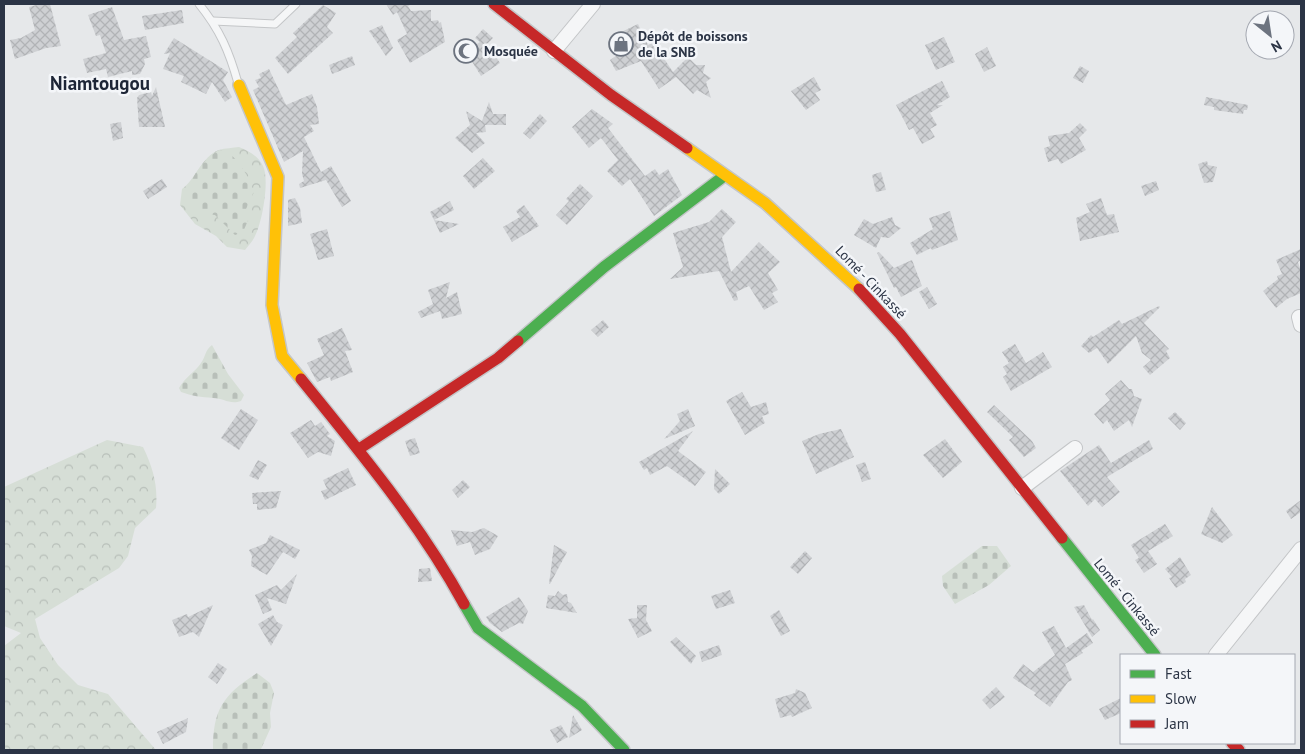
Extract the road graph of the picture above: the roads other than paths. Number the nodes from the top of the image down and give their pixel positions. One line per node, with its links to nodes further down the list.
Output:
1 (199, 4): 5 (lane)
2 (296, 4): 5 (lane)
3 (494, 4): 6 (main road, Lomé - Cinkassé)
4 (593, 4): 6 (street)
5 (213, 21): 7 (lane)
6 (554, 51): 8 (main road, Lomé - Cinkassé)
7 (239, 85): 10 (main road)
8 (724, 176): 10 (main road); 11 (main road, Lomé - Cinkassé)
9 (1075, 448): 11 (street)
10 (359, 449): 15 (main road)
11 (1022, 488): 13 (main road, Lomé - Cinkassé)
12 (1301, 549): 14 (street)
13 (1155, 654)
14 (1217, 654)
15 (624, 750)

